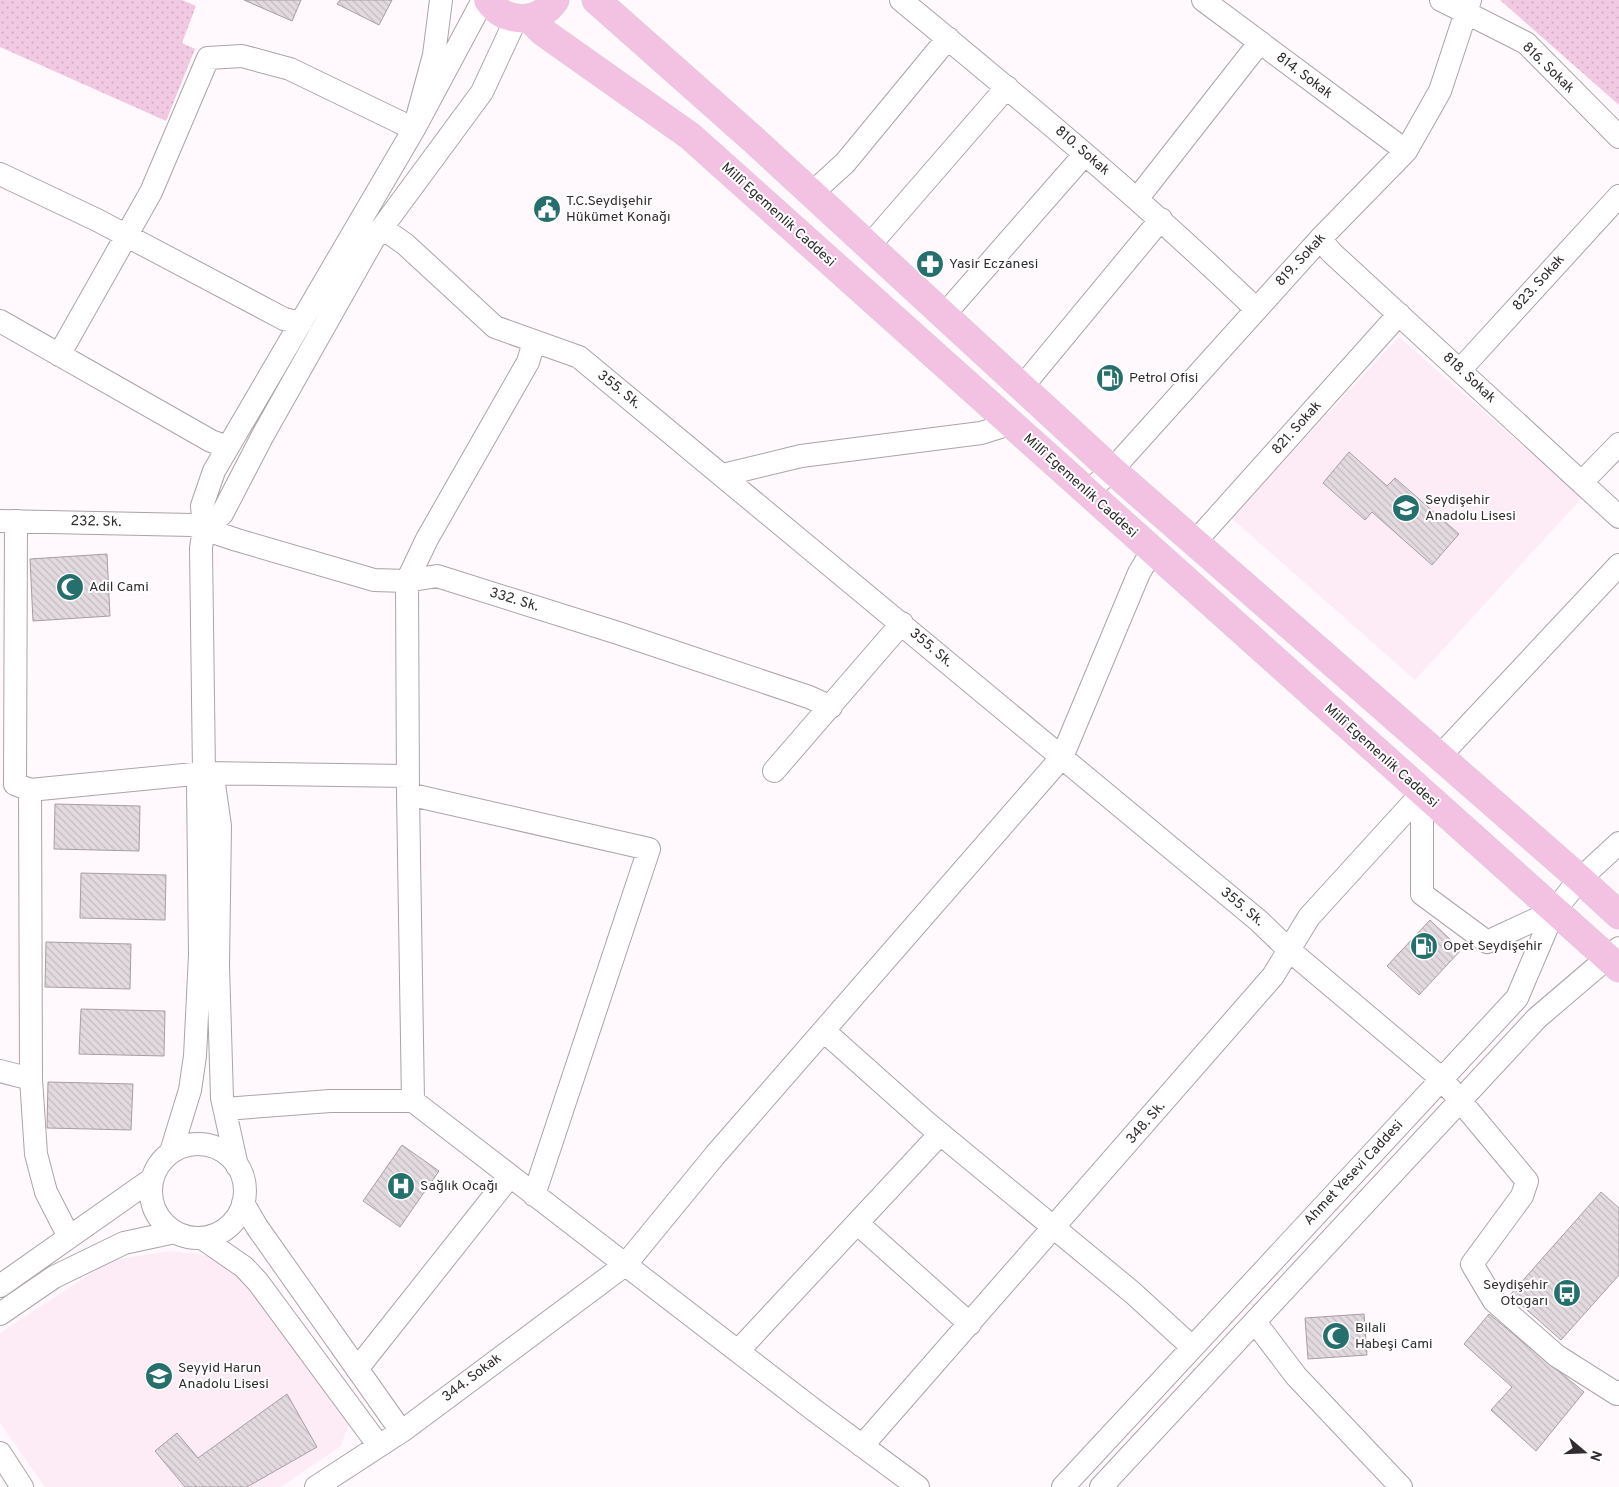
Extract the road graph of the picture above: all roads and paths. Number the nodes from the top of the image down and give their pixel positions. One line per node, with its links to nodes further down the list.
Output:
1 (441, 0): 14 (street)
2 (483, 0): 14 (street)
3 (488, 0): 10 (main road, Millî Egemenlik Caddesi)
4 (555, 0): 10 (main road)
5 (596, 0): 19 (main road)
6 (901, 0): 11 (street, 810. Sokak)
7 (1203, 0): 12 (street, 814. Sokak)
8 (1441, 0): 9 (street, 816. Sokak)
9 (1469, 6): 15 (street, 816. Sokak); 16 (street, 819. Sokak)
10 (522, 18): 23 (street); 36 (main road, Millî Egemenlik Caddesi)
11 (948, 38): 13 (street, 810. Sokak); 19 (street)
12 (1260, 42): 16 (street, 814. Sokak); 21 (street)
13 (1007, 87): 17 (street, 810. Sokak); 26 (street)
14 (414, 129): 24 (street); 31 (street)
15 (1619, 137)
16 (1406, 151): 25 (street, 819. Sokak)
17 (1085, 154): 21 (street, 810. Sokak); 29 (street)
18 (0, 174): 24 (street)
19 (812, 193): 26 (main road)
20 (1619, 196): 34 (street, 823. Sokak)
21 (1137, 198): 22 (street, 810. Sokak)
22 (1161, 219): 27 (street, 810. Sokak); 35 (street)
23 (382, 228): 32 (street, 355. Sk.); 45 (street)
24 (126, 235): 31 (street); 33 (street)
25 (1320, 239): 27 (street, 819. Sokak); 28 (street, 818. Sokak)
26 (869, 246): 29 (main road)
27 (1256, 309): 39 (street, 819. Sokak)
28 (1399, 314): 34 (street, 818. Sokak); 46 (street, 821. Sokak)
29 (944, 315): 35 (main road)
30 (0, 321): 33 (street)
31 (301, 323): 38 (street)
32 (534, 342): 40 (street, 355. Sk.); 49 (street)
33 (59, 355): 38 (street)
34 (1460, 370): 41 (street, 818. Sokak)
35 (1022, 387): 39 (main road)
36 (1010, 424): 40 (street); 42 (main road, Millî Egemenlik Caddesi)
37 (1619, 444): 41 (street)
38 (228, 447): 45 (street)
39 (1112, 470): 42 (street, 819. Sokak); 46 (main road)
40 (723, 475): 50 (street, 355. Sk.)
41 (1582, 482): 43 (street, 818. Sokak)
42 (1087, 493): 47 (main road, Millî Egemenlik Caddesi)
43 (1619, 517)
44 (8, 521): 45 (street, 232. Sk.); 57 (street)
45 (198, 527): 49 (street, 332. Sk.); 55 (street)
46 (1195, 542): 52 (main road)
47 (1152, 551): 53 (street, 344. Sokak); 58 (main road, Millî Egemenlik Caddesi)
48 (1619, 565): 52 (street)
49 (407, 581): 51 (street, 332. Sk.); 56 (street)
50 (902, 623): 51 (street); 53 (street, 355. Sk.)
51 (831, 707): 54 (street)
52 (1440, 756): 60 (main road)
53 (1062, 758): 63 (street, 355. Sk.); 65 (street, 344. Sokak)
54 (774, 771)
55 (204, 773): 56 (street); 57 (street); 71 (street); 73 (street)
56 (408, 785): 70 (street); 77 (street)
57 (15, 786): 67 (street)
58 (1422, 793): 61 (main road, Millî Egemenlik Caddesi); 61 (street); 63 (street, 348. Sk.)
59 (1619, 843): 60 (street, Ahmet Yesevi Caddesi)
60 (1580, 878): 61 (street, Ahmet Yesevi Caddesi); 62 (main road)
61 (1554, 911): 64 (main road, Millî Egemenlik Caddesi); 68 (street, Ahmet Yesevi Caddesi)
62 (1619, 915)
63 (1289, 950): 68 (street, 355. Sk.); 80 (street, 348. Sk.)
64 (1615, 958): 69 (street, Ahmet Yesevi Caddesi)
65 (824, 1031): 72 (street); 84 (street, 344. Sokak)
66 (0, 1071): 67 (street)
67 (30, 1079): 82 (street)
68 (1442, 1079): 69 (street, 355. Sk.); 89 (street, Ahmet Yesevi Caddesi)
69 (1460, 1100): 87 (street, Ahmet Yesevi Caddesi); 92 (street, 355. Sk.)
70 (413, 1101): 71 (street); 75 (street)
71 (225, 1109): 74 (street)
72 (940, 1134): 79 (street); 80 (street)
73 (171, 1152): 74 (street); 76 (street)
74 (237, 1166): 78 (street)
75 (510, 1176): 77 (street); 91 (street)
76 (152, 1179): 81 (street); 82 (street)
77 (534, 1195): 84 (street)
78 (243, 1202): 83 (street); 91 (street)
79 (857, 1223): 88 (street); 90 (street)
80 (1054, 1228): 88 (street, 348. Sk.); 89 (street)
81 (175, 1232): 83 (street); 86 (street)
82 (69, 1237): 85 (street)
83 (202, 1238): 94 (street)
84 (625, 1265): 90 (street); 93 (street, 344. Sokak)
85 (0, 1286)
86 (0, 1314)
87 (1254, 1322): 101 (street, Ahmet Yesevi Caddesi); 102 (street)
88 (970, 1324): 95 (street, 348. Sk.)
89 (1192, 1348): 100 (street, Ahmet Yesevi Caddesi)
90 (738, 1352): 95 (street)
91 (357, 1369): 93 (street)
92 (1619, 1392)
93 (401, 1431): 94 (street, 344. Sokak)
94 (379, 1446): 98 (street, 344. Sokak)
95 (862, 1446): 99 (street)
96 (0, 1453): 97 (street)
97 (22, 1487)
98 (316, 1487)
99 (918, 1487)
100 (1063, 1487)
101 (1101, 1487)
102 (1401, 1487)

